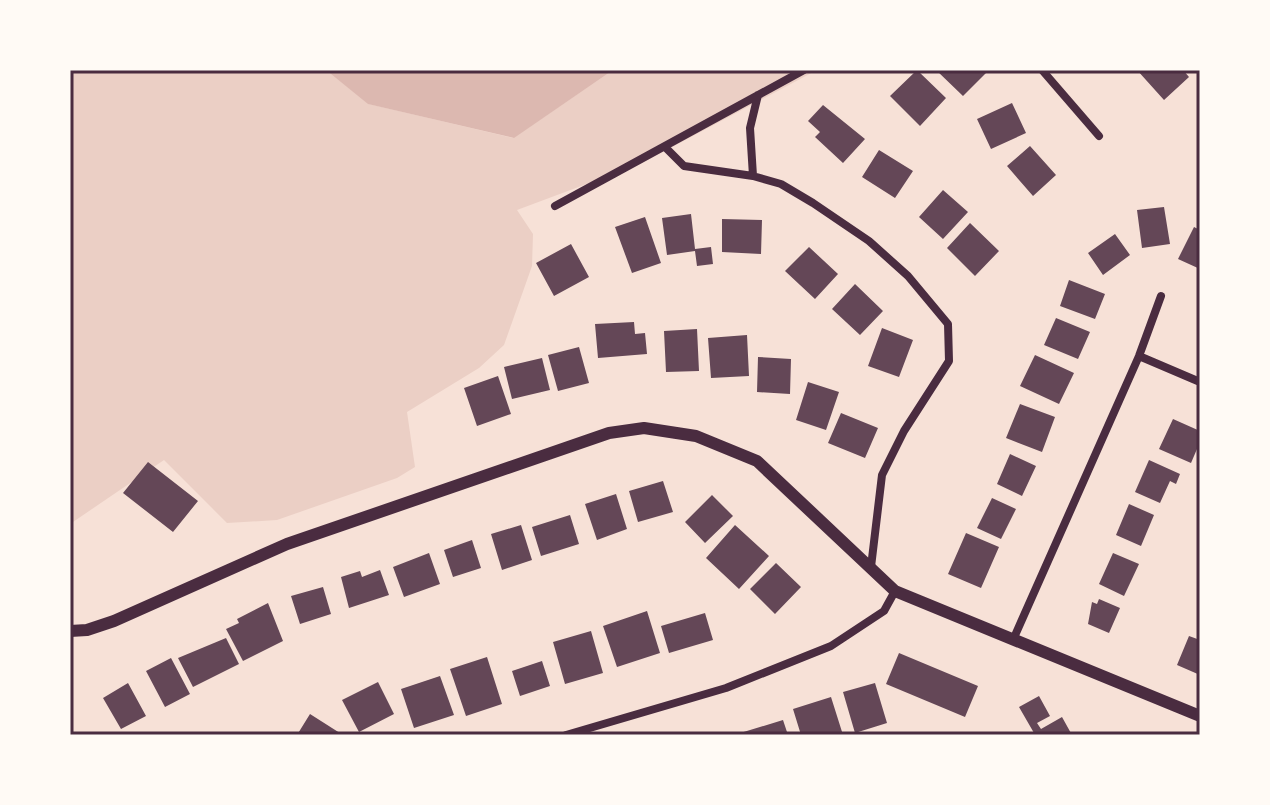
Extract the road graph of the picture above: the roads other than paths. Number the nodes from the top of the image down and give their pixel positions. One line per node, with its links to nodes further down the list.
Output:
1 (804, 70): 3 (street)
2 (1042, 70): 4 (street)
3 (758, 95): 5 (street); 6 (street)
4 (1099, 136)
5 (665, 147): 6 (street); 7 (street)
6 (753, 176): 11 (street)
7 (555, 206)
8 (1161, 296): 9 (street)
9 (1139, 356): 10 (street); 14 (street)
10 (1200, 382)
11 (871, 567): 12 (street); 13 (street)
12 (895, 591): 14 (street); 16 (street)
13 (70, 631)
14 (1013, 640): 15 (street)
15 (1200, 716)
16 (566, 735)

